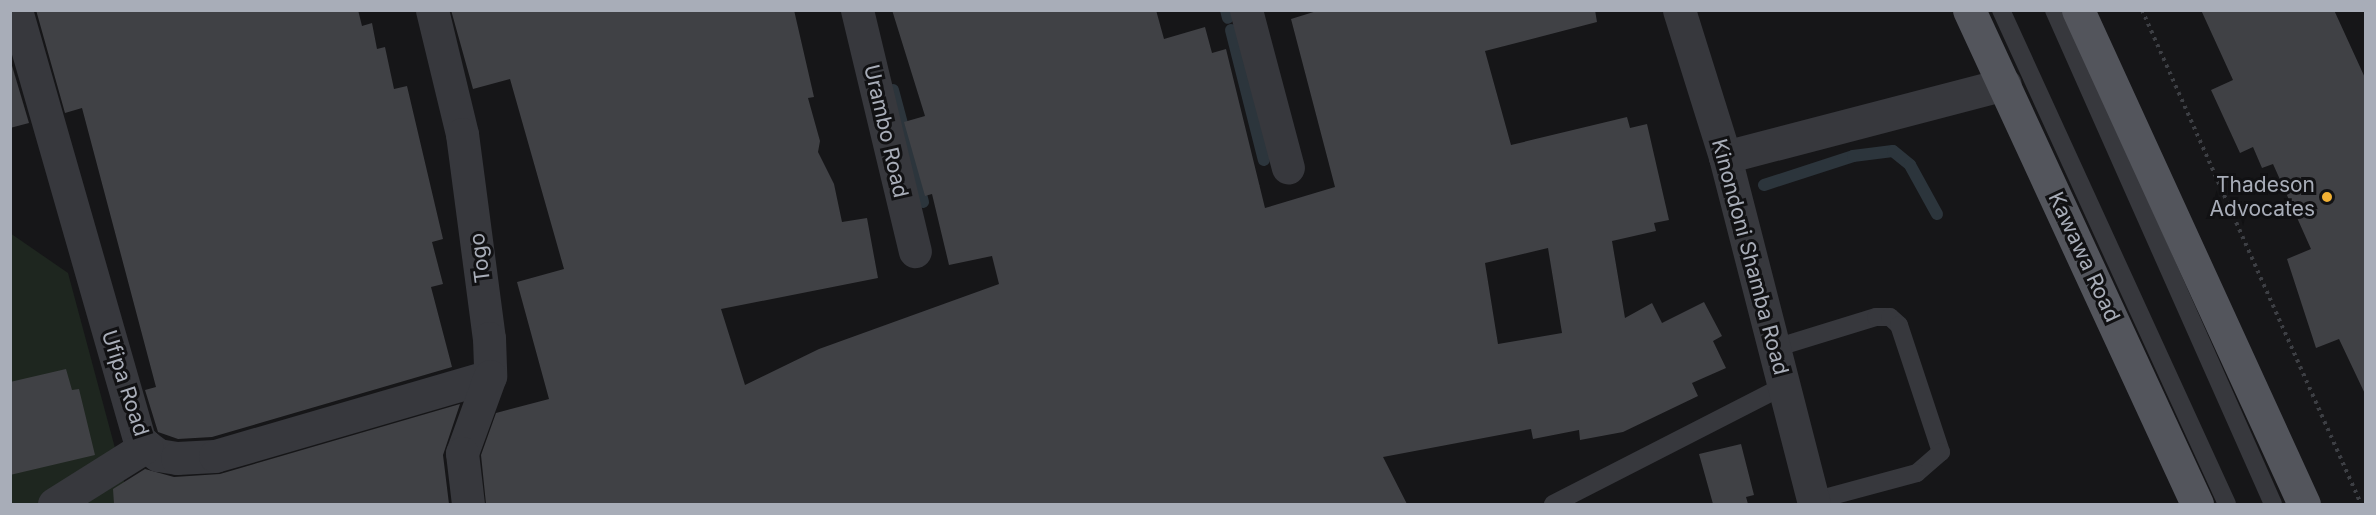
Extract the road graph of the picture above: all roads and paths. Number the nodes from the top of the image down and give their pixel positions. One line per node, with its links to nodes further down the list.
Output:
1 (16, 10): 18 (street, Ufipa Road)
2 (432, 10): 16 (street, Togo)
3 (857, 10): 14 (street, Urambo Road)
4 (1246, 10): 13 (street)
5 (1679, 10): 12 (street, Kinondoni Shamba Road)
6 (1969, 10): 11 (main road, Kawawa Road)
7 (2001, 10): 24 (lane, Kawawa Road)
8 (2054, 10): 25 (lane)
9 (2078, 10): 26 (main road)
10 (2142, 10): 27 (path)
11 (2005, 84): 12 (street); 23 (main road, Kawawa Road)
12 (1725, 157): 15 (street, Kinondoni Shamba Road)
13 (1288, 168)
14 (915, 251)
15 (1772, 349): 17 (street, Kinondoni Shamba Road); 19 (lane)
16 (490, 376): 18 (street, Ufipa Road); 21 (street, Togo)
17 (1784, 387): 19 (street, Kinondoni Shamba Road); 22 (lane)
18 (146, 446): 20 (street)
19 (1813, 503)
20 (54, 504)
21 (468, 504)
22 (1553, 504)
23 (2197, 504)
24 (2227, 504)
25 (2273, 504)
26 (2304, 504)
27 (2361, 504)

